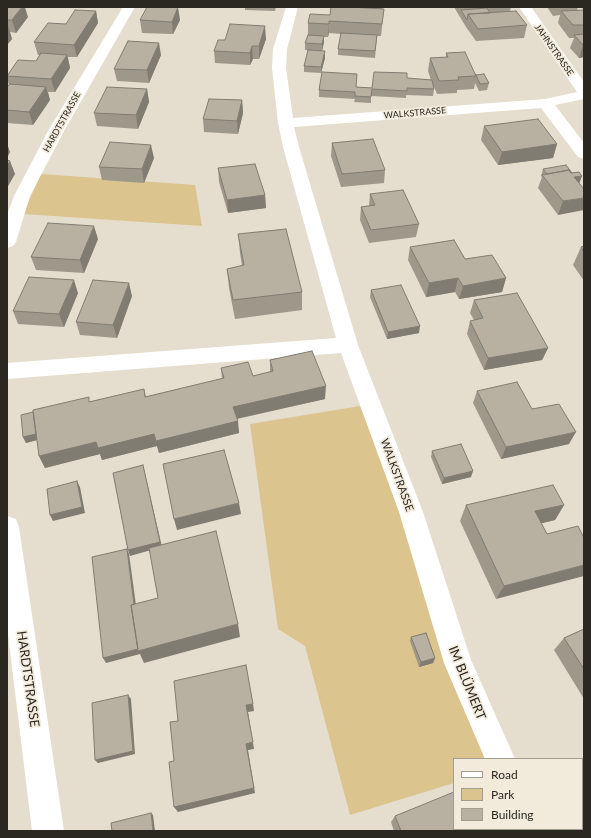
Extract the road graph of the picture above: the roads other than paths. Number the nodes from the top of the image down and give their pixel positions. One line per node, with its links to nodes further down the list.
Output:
1 (129, 7): 8 (street, HARDTSTRASSE)
2 (292, 7): 6 (street, WALKSTRASSE)
3 (525, 7): 4 (street, JAHNSTRASSE)
4 (584, 94): 5 (street, JAHNSTRASSE)
5 (545, 103): 6 (street, WALKSTRASSE); 7 (street)
6 (286, 123): 9 (street, WALKSTRASSE)
7 (584, 154)
8 (7, 242)
9 (348, 346): 10 (street); 12 (street, WALKSTRASSE)
10 (7, 371)
11 (7, 527): 14 (street, HARDTSTRASSE)
12 (439, 606): 13 (street, IM BLÜMERT)
13 (500, 758)
14 (48, 831)

